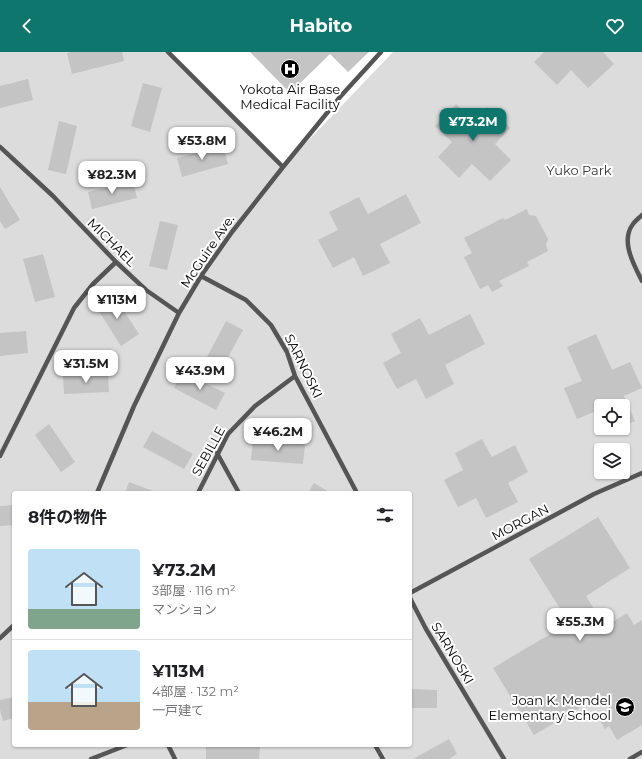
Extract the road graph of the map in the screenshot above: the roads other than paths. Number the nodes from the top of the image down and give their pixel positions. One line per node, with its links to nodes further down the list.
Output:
1 (168, 52): 4 (lane)
2 (382, 52): 4 (lane, McGuire Ave.)
3 (0, 147): 6 (lane, MICHAEL)
4 (283, 167): 7 (lane, McGuire Ave.)
5 (642, 215): 8 (lane)
6 (116, 262): 9 (lane, MICHAEL); 12 (lane)
7 (201, 276): 9 (lane, McGuire Ave.); 10 (lane, SARNOSKI)
8 (642, 281)
9 (179, 313): 14 (lane, McGuire Ave.)
10 (295, 376): 11 (lane, SEBILLE); 17 (lane, SARNOSKI)
11 (217, 453): 15 (lane, SEBILLE); 16 (lane)
12 (0, 456)
13 (642, 473): 18 (lane, MORGAN)
14 (98, 491)
15 (199, 491)
16 (238, 491)
17 (356, 491)
18 (412, 591)
19 (412, 602): 29 (lane, SARNOSKI)
20 (12, 627): 21 (lane)
21 (0, 638)
22 (122, 747): 26 (lane)
23 (169, 747): 27 (lane)
24 (376, 747): 28 (lane)
25 (642, 752): 30 (lane)
26 (91, 759)
27 (175, 759)
28 (383, 759)
29 (504, 759)
30 (630, 759)

